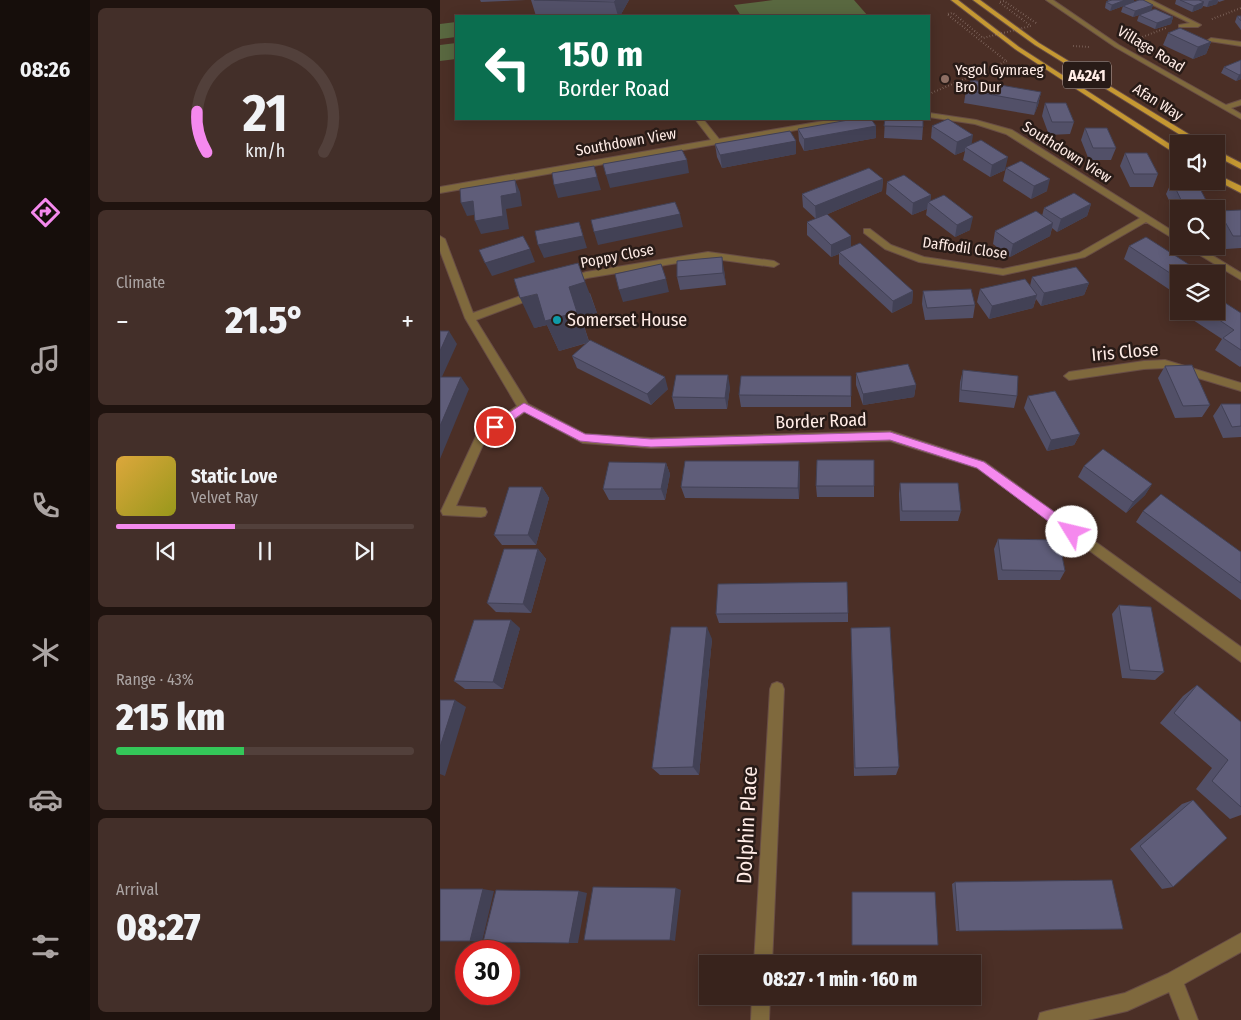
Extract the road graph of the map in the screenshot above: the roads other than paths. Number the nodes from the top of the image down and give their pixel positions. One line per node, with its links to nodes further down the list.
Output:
1 (954, 0): 16 (main road, Afan Way / A4241)
2 (976, 0): 14 (main road, Afan Way / A4241)
3 (1049, 0): 9 (street, Village Road)
4 (1147, 0): 5 (street)
5 (1181, 26)
6 (1211, 40): 7 (street)
7 (1241, 44)
8 (1241, 102): 9 (street)
9 (1225, 108): 11 (street, Village Road)
10 (930, 115): 22 (street, Southdown View)
11 (1241, 117)
12 (700, 120): 15 (street)
13 (842, 120): 15 (street, Southdown View)
14 (1186, 135)
15 (716, 142): 20 (street, Southdown View)
16 (1170, 148)
17 (1225, 157): 18 (main road)
18 (1241, 166)
19 (1225, 181): 21 (main road)
20 (440, 190)
21 (1241, 190)
22 (1145, 219): 23 (street, Daffodil Close); 24 (street, Southdown View)
23 (867, 231)
24 (1170, 234)
25 (440, 239): 31 (street)
26 (1205, 255): 28 (street)
27 (774, 264): 29 (street, Poppy Close)
28 (1241, 277)
29 (560, 285)
30 (542, 291): 31 (street)
31 (470, 318): 34 (street)
32 (1069, 376): 33 (street, Iris Close)
33 (1241, 387)
34 (524, 407): 35 (street); 36 (street, Border Road)
35 (481, 512)
36 (1241, 655)
37 (777, 689): 39 (street, Dolphin Place)
38 (1241, 942): 40 (street)
39 (763, 955)
40 (1174, 980): 43 (street); 44 (street)
41 (761, 1005): 42 (street)
42 (760, 1020)
43 (1047, 1020)
44 (1189, 1020)

